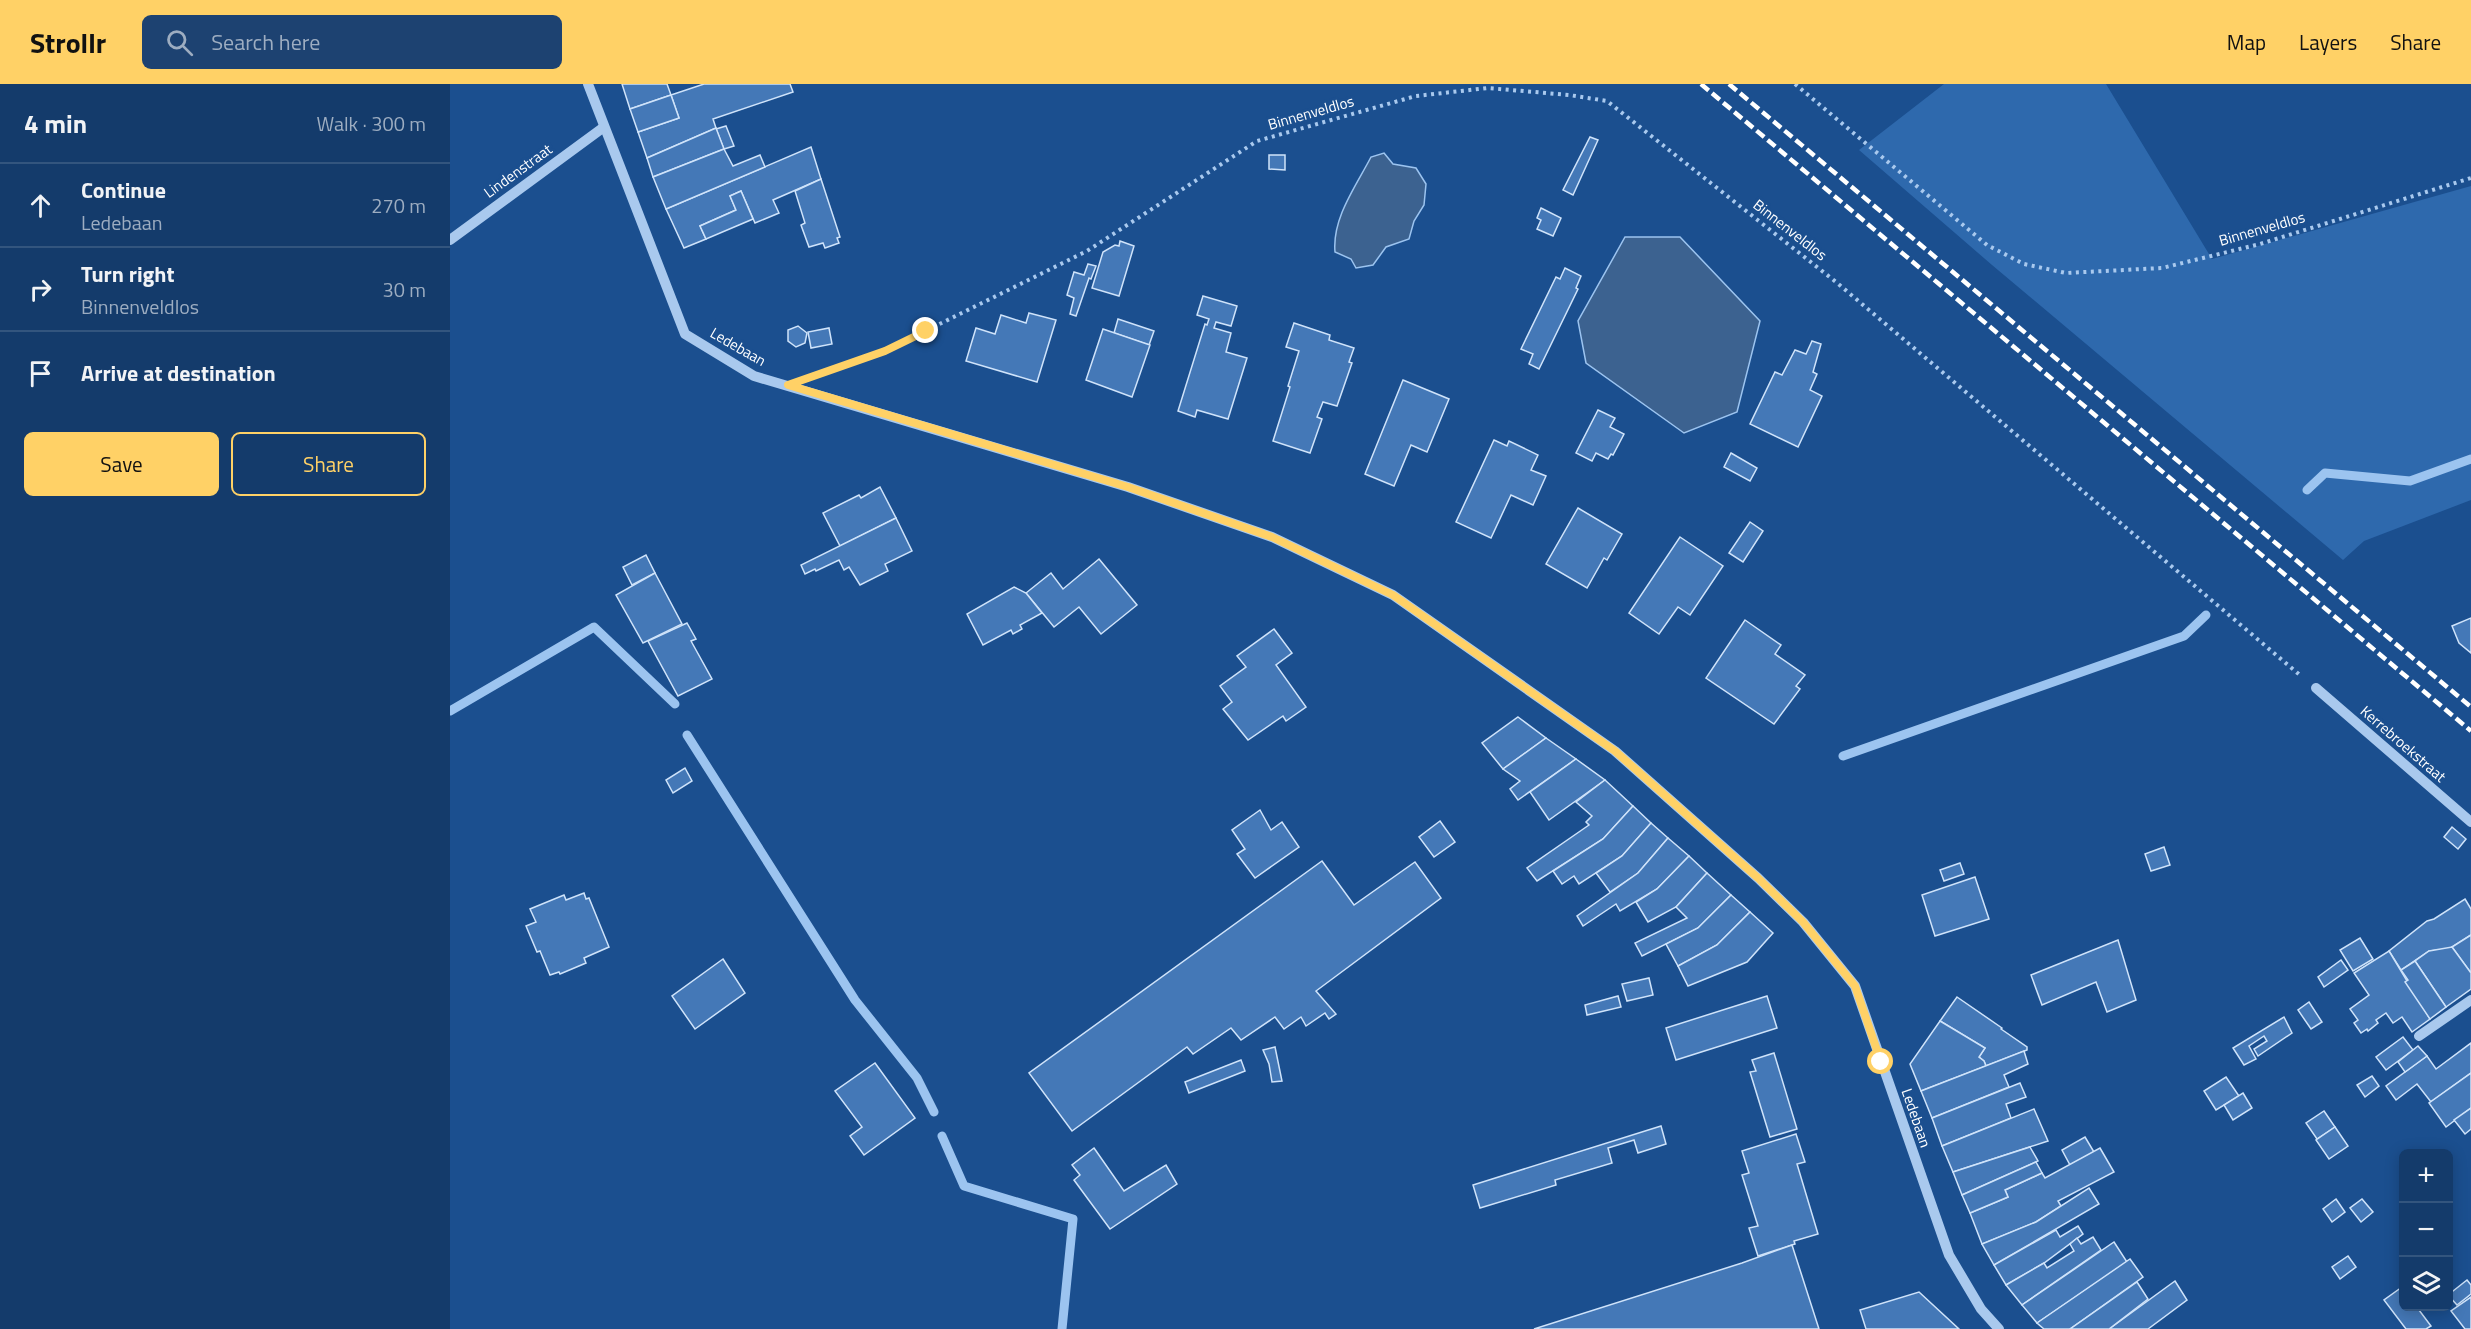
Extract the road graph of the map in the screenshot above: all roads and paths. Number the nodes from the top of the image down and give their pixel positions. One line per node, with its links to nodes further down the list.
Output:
1 (588, 84): 3 (street, Ledebaan)
2 (1795, 84): 4 (path, Binnenveldlos)
3 (604, 127): 5 (street, Lindenstraat); 6 (street, Ledebaan)
4 (2471, 177)
5 (450, 240)
6 (788, 385): 7 (path, Binnenveldlos); 11 (street, Ledebaan)
7 (2316, 688): 8 (street, Kerrebroekstraat)
8 (2471, 822)
9 (2471, 1000): 10 (street)
10 (2419, 1036)
11 (1999, 1329)

